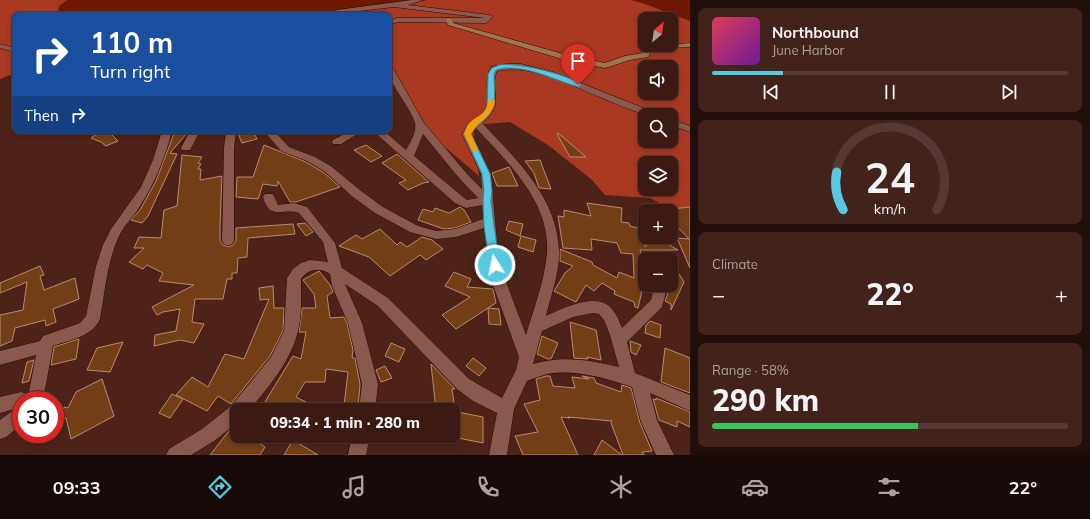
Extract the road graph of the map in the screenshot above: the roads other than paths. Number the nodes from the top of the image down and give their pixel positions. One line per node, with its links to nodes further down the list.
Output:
1 (420, 0): 2 (street)
2 (392, 5): 3 (street); 4 (street)
3 (337, 12)
4 (448, 20): 5 (street); 6 (street)
5 (392, 22)
6 (690, 45)
7 (0, 46): 8 (street)
8 (12, 49)
9 (392, 73): 12 (street)
10 (638, 109): 11 (street)
11 (476, 123): 25 (street); 30 (street)
12 (420, 124): 23 (street); 25 (street)
13 (678, 125): 14 (street)
14 (690, 129)
15 (166, 134): 32 (street)
16 (193, 134): 22 (street)
17 (231, 134): 27 (street)
18 (272, 134): 26 (street)
19 (352, 134): 21 (street)
20 (381, 134): 23 (street)
21 (337, 142)
22 (186, 148)
23 (408, 157): 25 (street)
24 (269, 197): 28 (street)
25 (487, 200): 26 (street)
26 (489, 221): 33 (street)
27 (228, 241)
28 (337, 272): 39 (street); 40 (street); 43 (street)
29 (659, 292): 31 (street)
30 (535, 327): 31 (street); 33 (street)
31 (618, 341): 36 (street)
32 (44, 346): 34 (street); 37 (street)
33 (527, 357): 35 (street)
34 (0, 358)
35 (521, 376): 36 (street); 43 (street)
36 (634, 380): 41 (street); 51 (street)
37 (31, 391)
38 (12, 403): 42 (street)
39 (244, 403)
40 (368, 403)
41 (690, 403)
42 (0, 405)
43 (506, 409): 50 (street)
44 (230, 417): 48 (street)
45 (12, 422): 46 (street)
46 (0, 431)
47 (360, 443): 49 (street)
48 (175, 455)
49 (357, 455)
50 (498, 455)
51 (665, 455)

